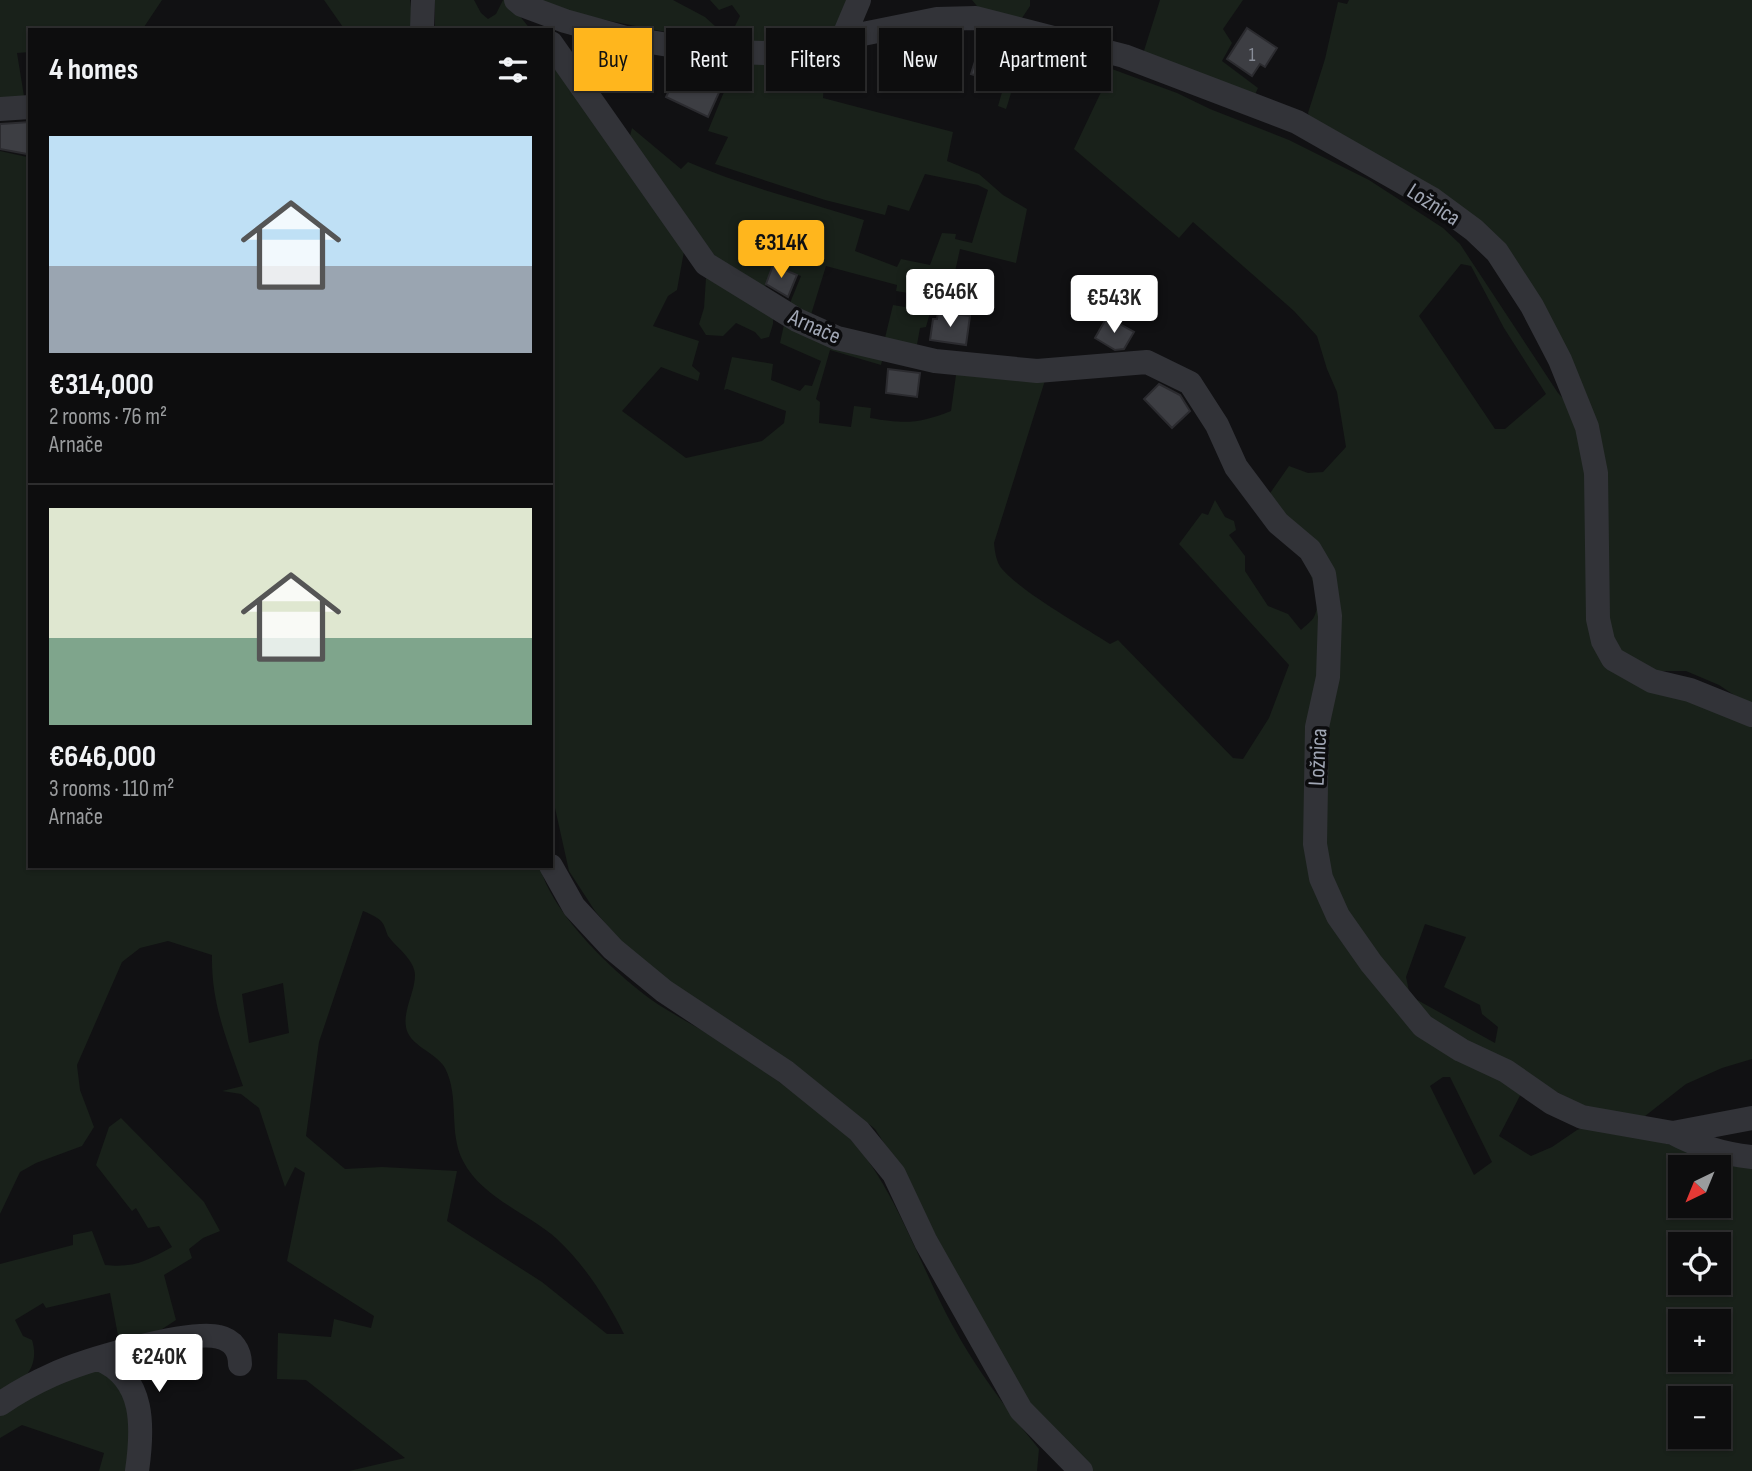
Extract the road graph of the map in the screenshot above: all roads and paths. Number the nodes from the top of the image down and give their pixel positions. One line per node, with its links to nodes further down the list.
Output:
1 (423, 0): 4 (street)
2 (859, 0): 6 (street)
3 (519, 3): 5 (street); 9 (street)
4 (422, 28)
5 (540, 28)
6 (847, 28)
7 (865, 34): 13 (street, Ložnica)
8 (553, 46): 12 (street, Arnače)
9 (766, 53)
10 (28, 107): 11 (street)
11 (0, 109)
12 (1037, 371): 16 (street, Ložnica)
13 (1752, 715)
14 (552, 868): 22 (street)
15 (1752, 1118): 16 (street, Ložnica)
16 (1673, 1133): 17 (street, Ložnica)
17 (1752, 1157)
18 (99, 1359): 19 (street); 20 (street); 21 (street)
19 (240, 1364)
20 (0, 1405)
21 (136, 1471)
22 (1081, 1471)

